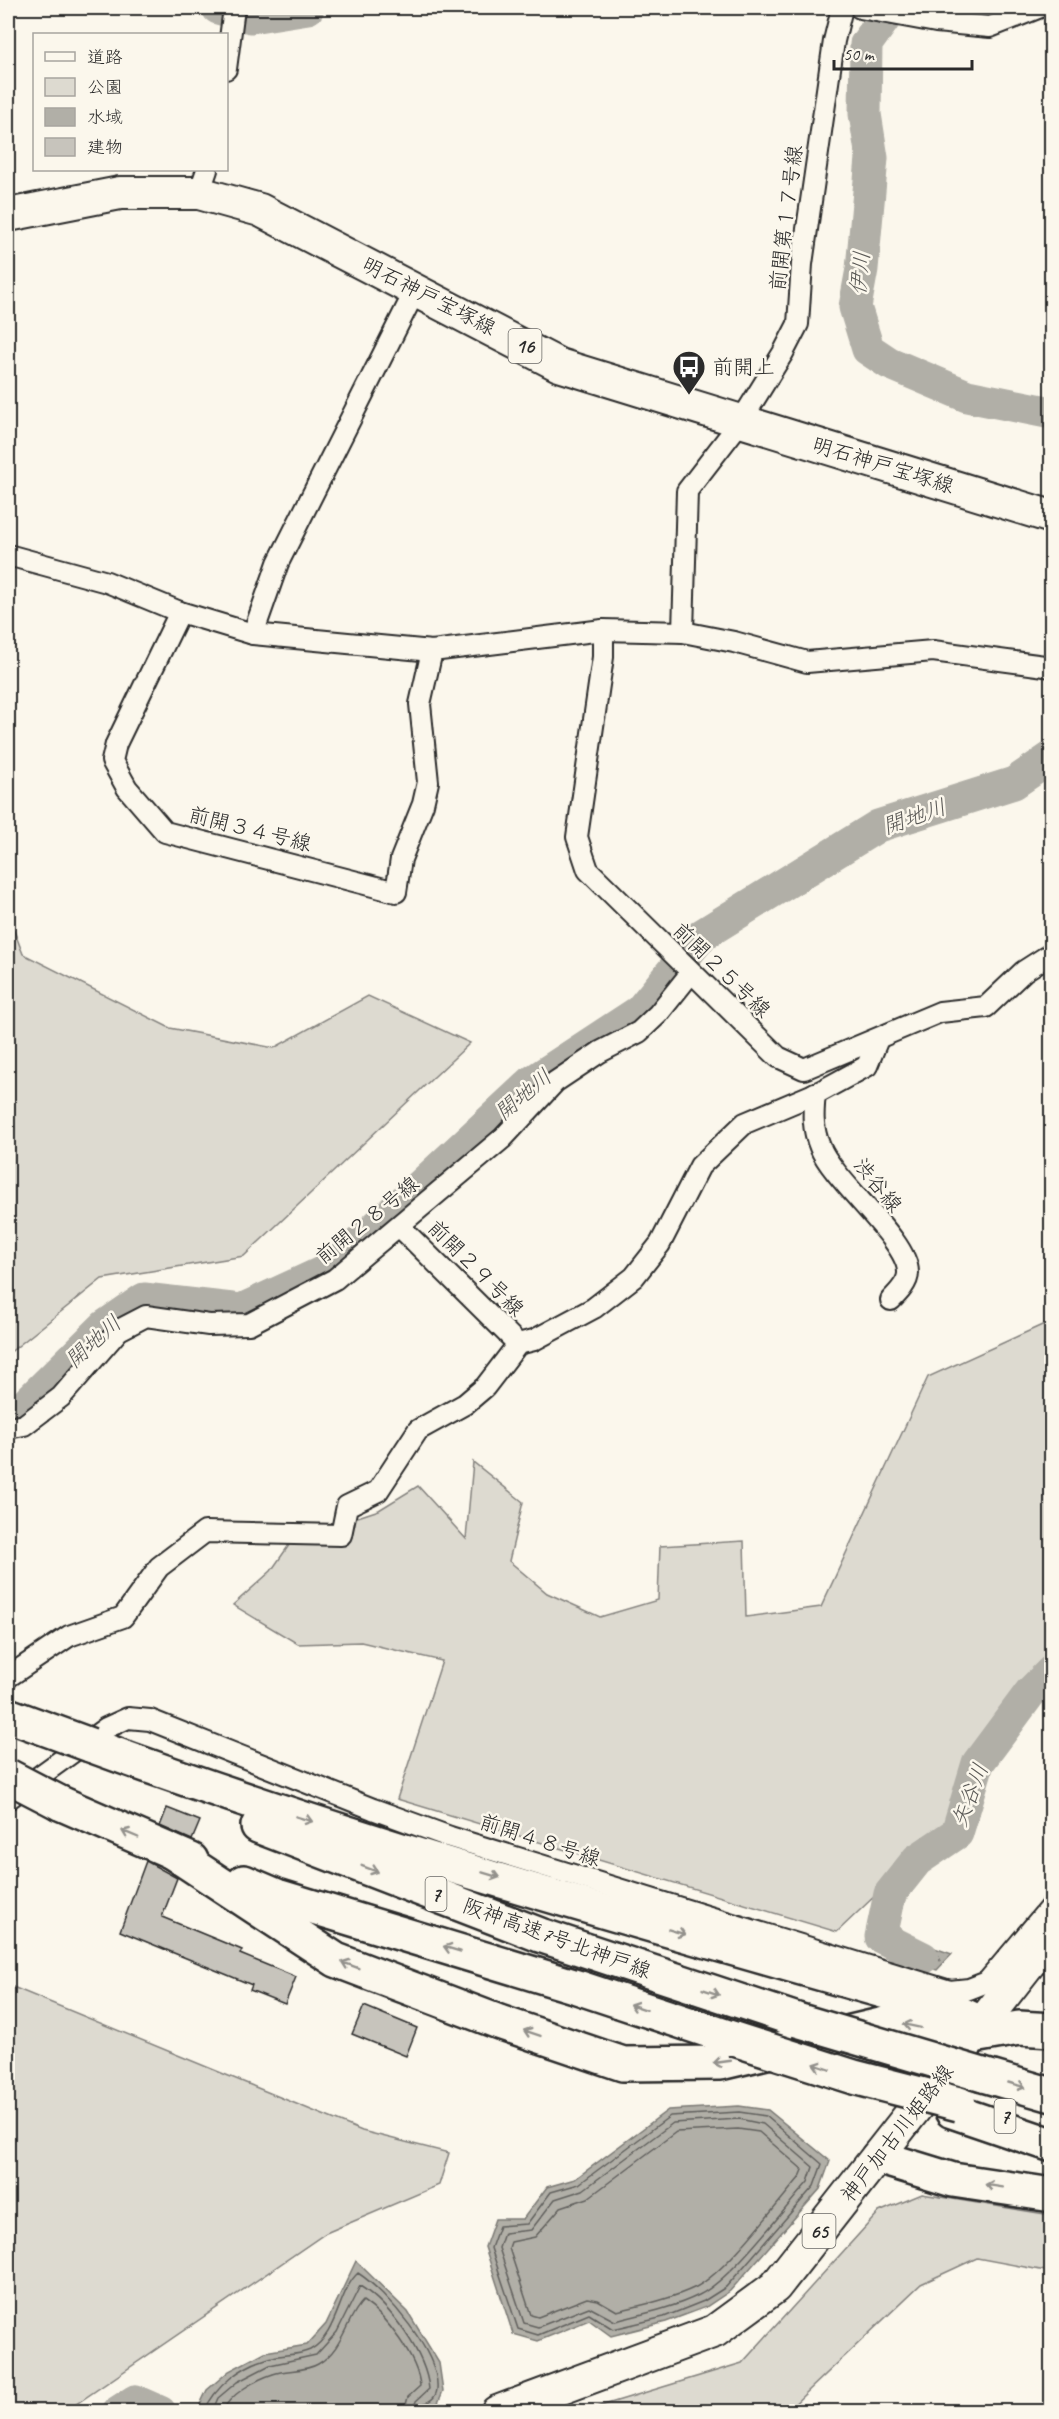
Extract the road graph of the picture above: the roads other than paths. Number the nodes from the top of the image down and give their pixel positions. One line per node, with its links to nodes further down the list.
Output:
1 (234, 8): 5 (street)
2 (842, 8): 9 (street, 前開第１７号線)
3 (860, 8): 4 (street)
4 (1038, 8)
5 (228, 57)
6 (203, 181): 7 (main road, 明石神戸宝塚線 / 16); 8 (main road, 明石神戸宝塚線 / 16)
7 (8, 215)
8 (416, 289): 9 (main road, 明石神戸宝塚線 / 16); 15 (street)
9 (741, 421): 10 (main road, 明石神戸宝塚線 / 16); 14 (street, 前開第１７号線)
10 (1052, 517)
11 (8, 555): 12 (street)
12 (180, 612): 15 (street); 16 (street, 前開３４号線)
13 (603, 630): 14 (street); 16 (street); 19 (street, 前開２５号線)
14 (683, 632): 17 (street)
15 (253, 634): 16 (street)
16 (432, 651)
17 (1052, 667)
18 (1052, 952): 20 (street, 前開２５号線)
19 (690, 973): 20 (street, 前開２５号線); 22 (street, 前開２８号線)
20 (878, 1039): 21 (street)
21 (816, 1093): 23 (street, 渋谷線); 24 (street)
22 (400, 1227): 24 (street, 前開２９号線); 25 (street, 前開２８号線)
23 (891, 1300)
24 (518, 1344): 26 (street)
25 (8, 1428)
26 (8, 1675)
27 (8, 1715): 29 (highway, bridge)
28 (8, 1722): 29 (highway, 阪神高速7号北神戸線 / 7)
29 (85, 1750): 36 (highway, one-way to 36); 37 (highway, 阪神高速7号北神戸線 / 7, one-way to 37, bridge)
30 (8, 1776): 32 (highway, 阪神高速7号北神戸線 / 7, one-way to 30, bridge)
31 (8, 1799): 33 (street, 前開４８号線)
32 (172, 1852): 36 (highway, one-way to 32); 38 (highway, 阪神高速7号北神戸線 / 7, one-way to 32, bridge)
33 (1052, 1905)
34 (1052, 1934): 36 (main road, 神戸加古川姫路線 / 65)
35 (1052, 2030): 36 (highway)
36 (974, 2035): 41 (main road, 神戸加古川姫路線 / 65)
37 (1052, 2095)
38 (955, 2107): 39 (highway, 阪神高速7号北神戸線 / 7); 40 (highway)
39 (1052, 2129)
40 (1052, 2145)
41 (878, 2157): 42 (highway, one-way to 41); 43 (main road, 神戸加古川姫路線 / 65)
42 (1052, 2195)
43 (497, 2412)

